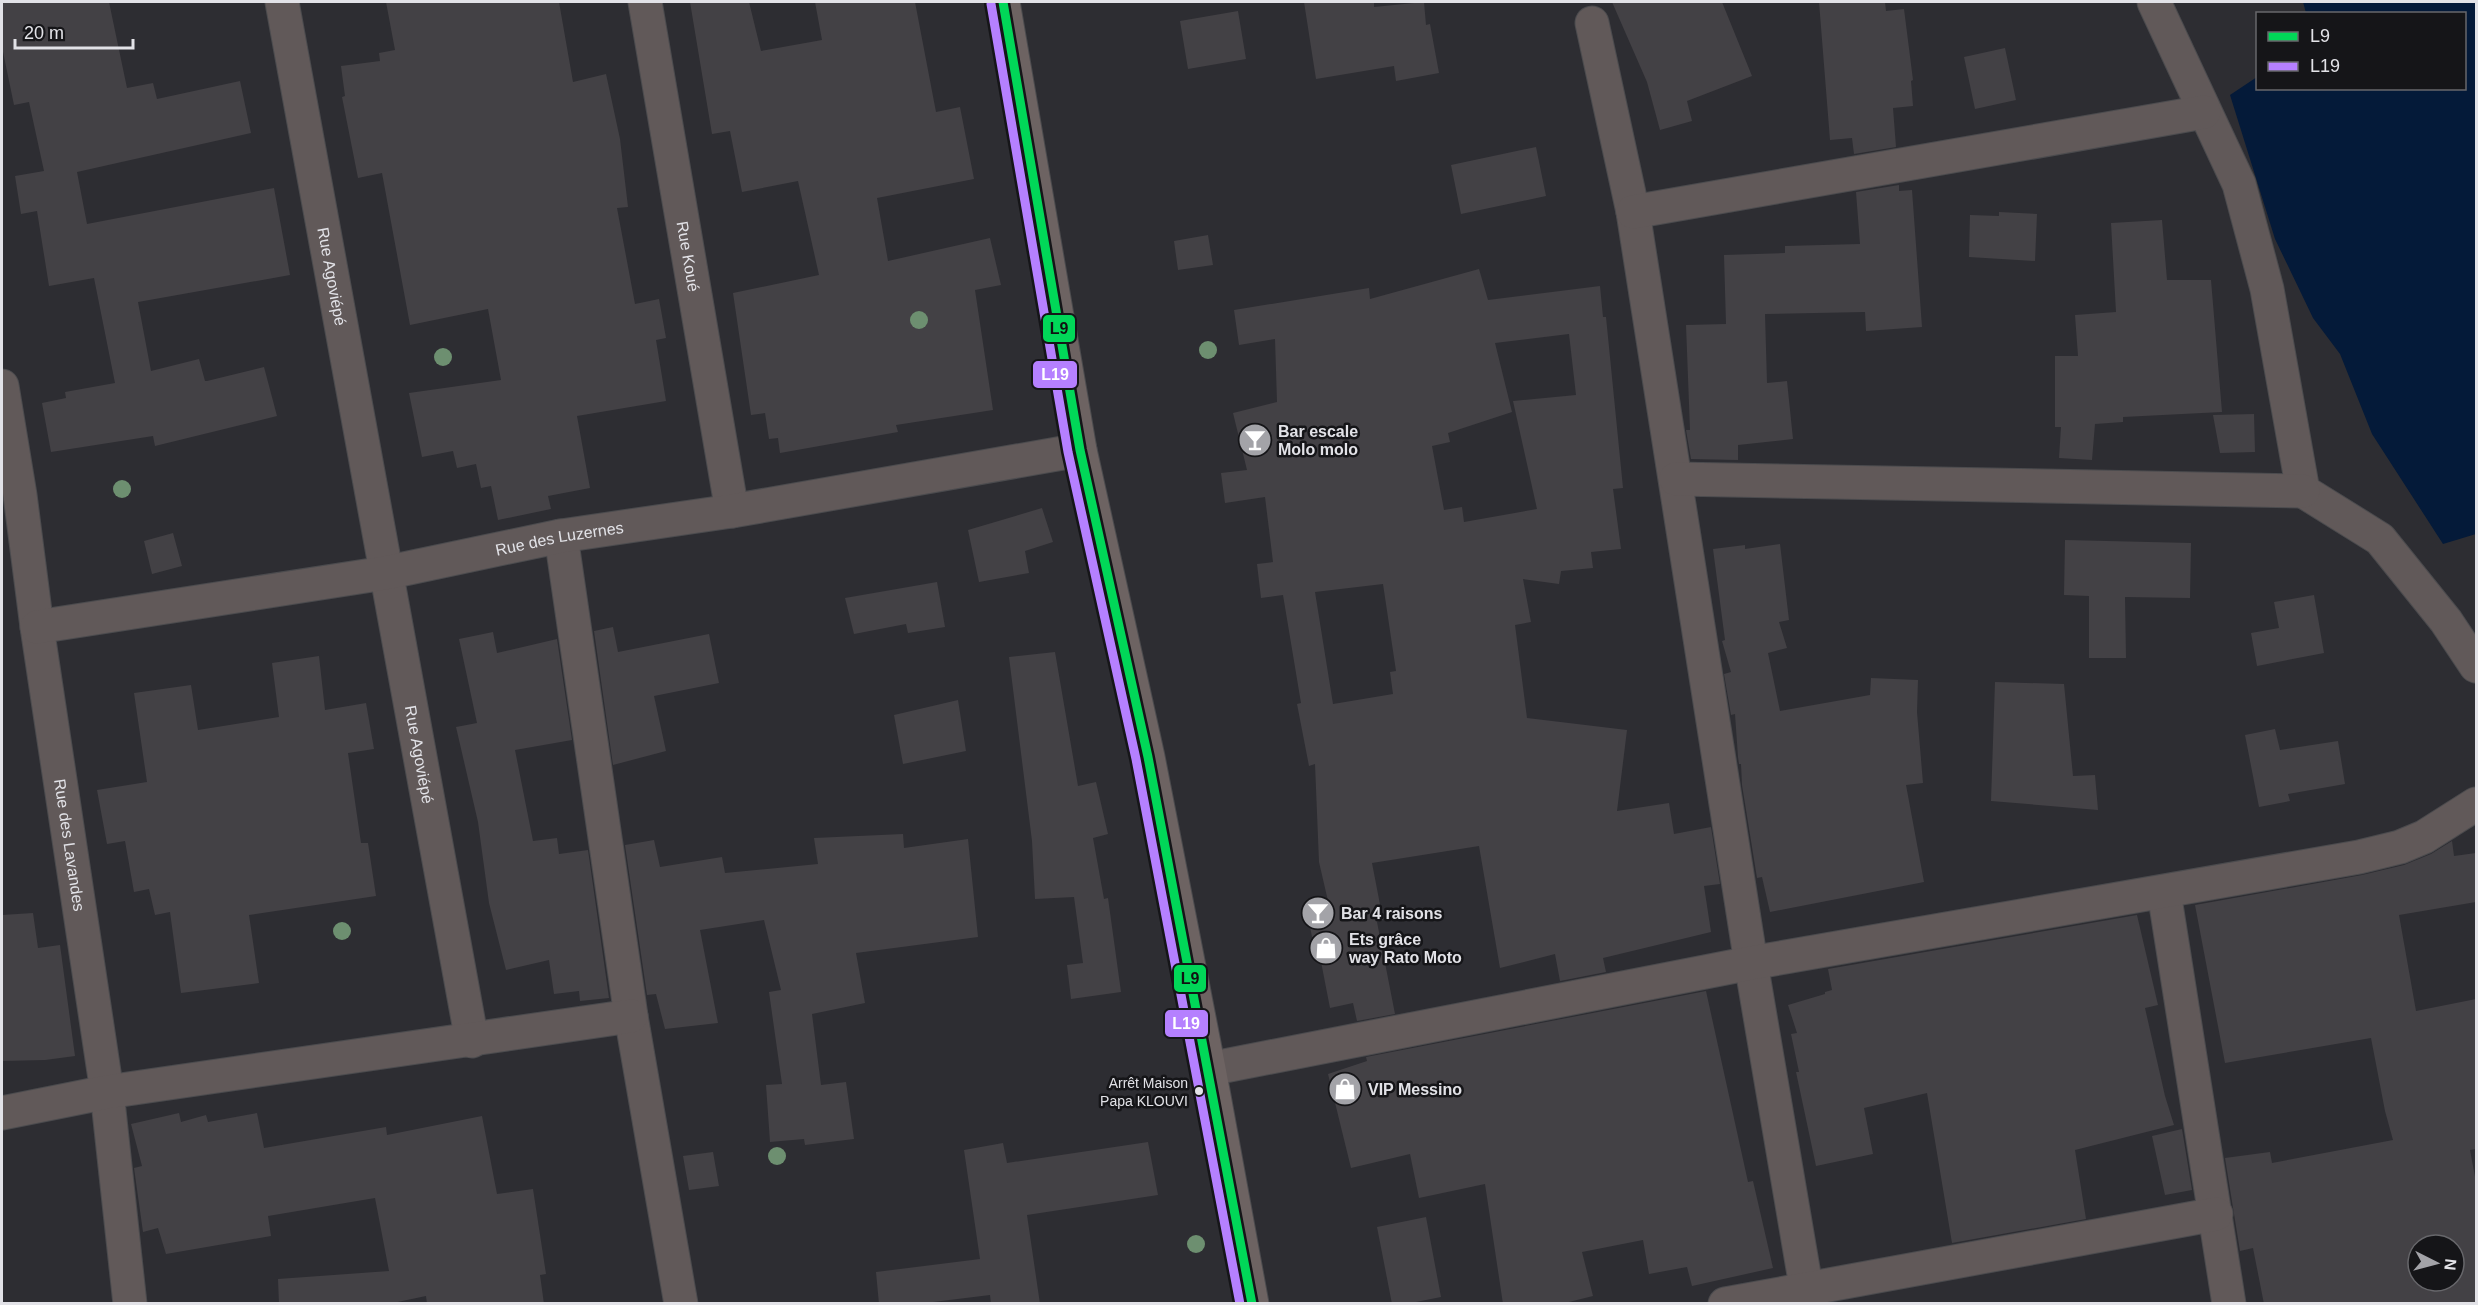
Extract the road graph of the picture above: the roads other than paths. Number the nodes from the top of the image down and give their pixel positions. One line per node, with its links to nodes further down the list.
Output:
1 (282, 2): 14 (street, Rue Agoviépé)
2 (645, 2): 12 (street, Rue Koué)
3 (1003, 2): 9 (street)
4 (2154, 2): 6 (street)
5 (1592, 23): 7 (street)
6 (2204, 112): 7 (street); 11 (street)
7 (1634, 212): 10 (street)
8 (2, 386): 15 (street, Rue des Lavandes)
9 (1080, 450): 12 (street, Rue des Luzernes); 22 (street)
10 (1676, 479): 11 (street); 19 (street)
11 (2303, 491): 16 (street)
12 (732, 511): 13 (street, Rue des Luzernes)
13 (561, 536): 14 (street, Rue des Luzernes); 20 (street)
14 (385, 573): 15 (street, Rue des Luzernes); 21 (street, Rue Agoviépé)
15 (37, 627): 23 (street, Rue des Lavandes)
16 (2476, 666)
17 (2476, 804): 18 (street)
18 (2164, 892): 19 (street); 25 (street)
19 (1751, 963): 22 (street); 26 (street)
20 (631, 1016): 21 (street); 28 (street)
21 (472, 1041): 23 (street)
22 (1209, 1069): 29 (street)
23 (107, 1092): 24 (street); 27 (street, Rue des Lavandes)
24 (2, 1113)
25 (2216, 1214): 26 (street); 31 (street)
26 (1807, 1295): 30 (street)
27 (130, 1304)
28 (681, 1304)
29 (1252, 1304)
30 (1725, 1304)
31 (2229, 1304)

